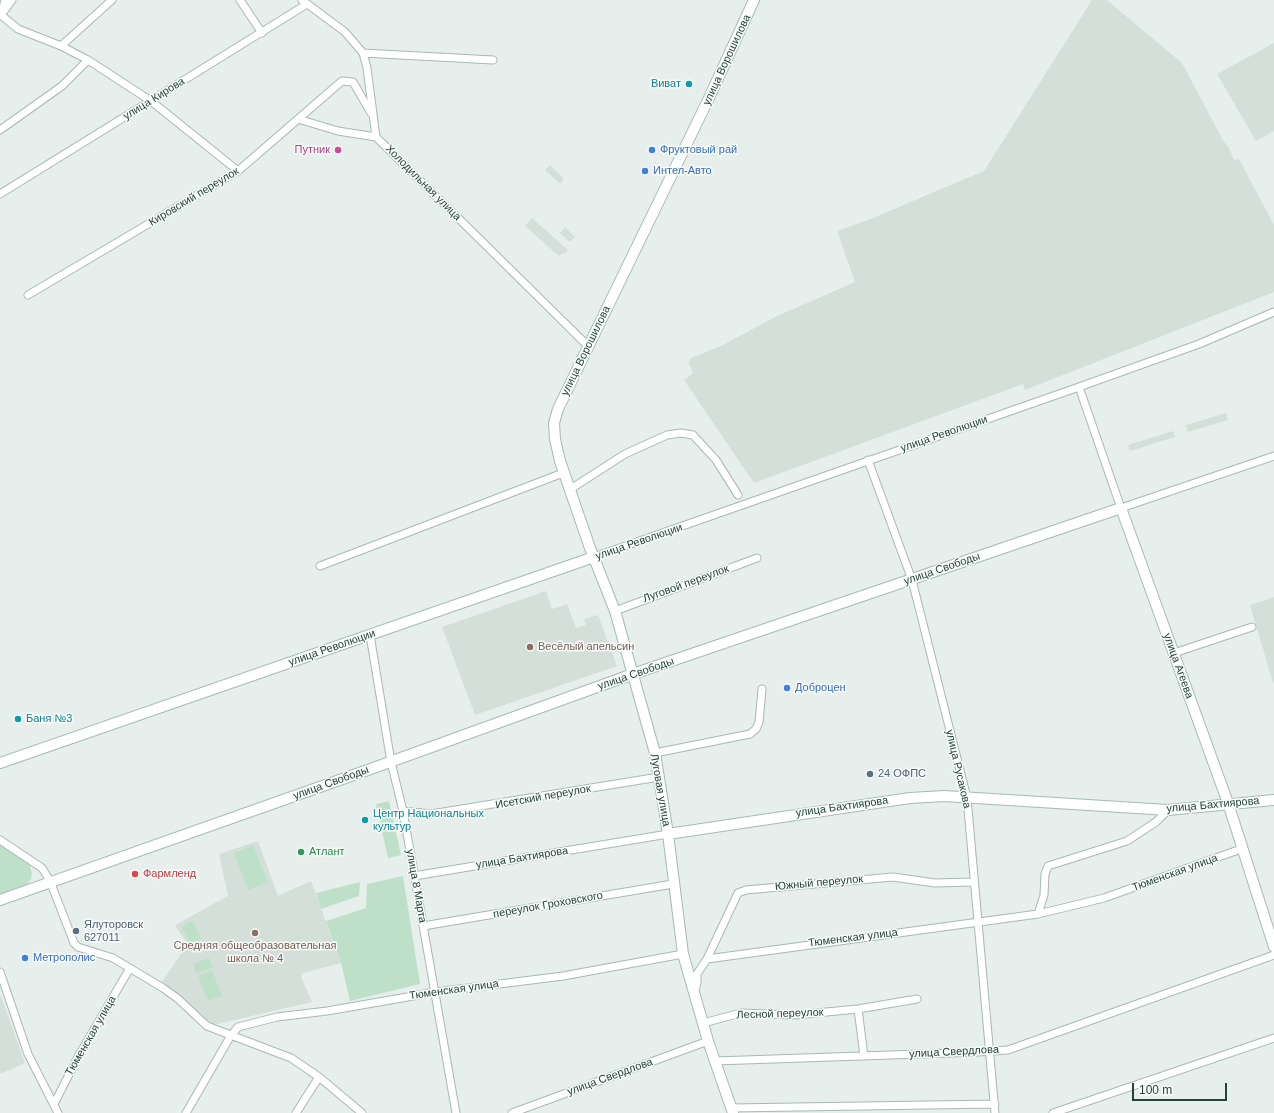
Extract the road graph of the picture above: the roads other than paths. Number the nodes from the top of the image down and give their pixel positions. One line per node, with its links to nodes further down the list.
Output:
1 (5, 0): 7 (street)
2 (12, 0): 7 (street)
3 (112, 0): 9 (street)
4 (240, 0): 8 (street)
5 (754, 0): 22 (main road, улица Ворошилова)
6 (305, 2): 8 (street, улица Кирова); 10 (street, Холодильная улица)
7 (1, 16): 9 (street)
8 (262, 32): 13 (street, улица Кирова)
9 (61, 46): 11 (street)
10 (363, 53): 12 (street); 14 (street, Холодильная улица)
11 (88, 60): 13 (street); 16 (street)
12 (493, 60)
13 (151, 101): 18 (street); 19 (street, улица Кирова)
14 (373, 117): 15 (street, Кировский переулок); 17 (street, Холодильная улица)
15 (298, 119): 17 (street); 18 (street, Кировский переулок)
16 (0, 130)
17 (376, 137): 22 (street, Холодильная улица)
18 (238, 171): 20 (street, Кировский переулок)
19 (0, 194)
20 (28, 295)
21 (1274, 312): 23 (street, улица Революции)
22 (588, 346): 26 (main road, улица Ворошилова)
23 (1079, 387): 25 (street, улица Революции); 29 (street, улица Агеева)
24 (1274, 456): 29 (street, улица Свободы)
25 (868, 460): 30 (street, улица Революции); 33 (street, улица Русакова)
26 (563, 472): 27 (main road, Луговая улица); 32 (street)
27 (569, 490): 28 (street); 30 (main road, Луговая улица)
28 (738, 495)
29 (1121, 508): 33 (main road, улица Свободы); 37 (main road, улица Агеева)
30 (594, 557): 34 (main road, Луговая улица); 36 (main road, улица Революции)
31 (757, 558): 34 (street, Луговой переулок)
32 (320, 566)
33 (912, 580): 38 (main road, улица Свободы); 44 (street, улица Русакова)
34 (615, 611): 38 (main road, Луговая улица)
35 (1252, 627): 37 (street)
36 (370, 635): 41 (street, улица 8 Марта); 42 (main road, улица Революции)
37 (1174, 653): 46 (main road, улица Агеева)
38 (634, 674): 40 (main road, Луговая улица); 41 (main road, улица Свободы)
39 (762, 689): 40 (street)
40 (655, 753): 43 (main road, Луговая улица)
41 (391, 762): 48 (street, улица 8 Марта); 53 (main road, улица Свободы)
42 (0, 763)
43 (659, 777): 48 (street, Исетский переулок); 49 (main road, Луговая улица)
44 (967, 798): 47 (main road, улица Бахтиярова); 49 (main road, улица Бахтиярова); 54 (street, улица Русакова)
45 (1274, 800): 46 (main road, улица Бахтиярова)
46 (1228, 803): 47 (main road, улица Бахтиярова); 51 (main road, улица Агеева)
47 (1168, 810): 57 (street)
48 (403, 811): 52 (street, улица 8 Марта)
49 (668, 834): 52 (street, улица Бахтиярова); 55 (main road, Луговая улица)
50 (0, 840): 53 (street)
51 (1241, 849): 57 (street, Тюменская улица); 60 (main road, улица Агеева)
52 (414, 876): 59 (street, улица 8 Марта)
53 (50, 882): 56 (main road, улица Свободы); 64 (street)
54 (973, 882): 58 (street, улица Русакова); 63 (street, Южный переулок)
55 (673, 884): 59 (street, переулок Гроховского); 61 (main road, Луговая улица)
56 (0, 900)
57 (1038, 914): 58 (street, Тюменская улица)
58 (977, 922): 63 (street, Тюменская улица); 74 (street, улица Русакова)
59 (423, 926): 66 (street, улица 8 Марта)
60 (1274, 947)
61 (683, 954): 66 (street, Тюменская улица); 67 (main road, Луговая улица)
62 (1274, 955): 74 (street, улица Свердлова)
63 (707, 959): 67 (street)
64 (130, 968): 71 (street); 78 (street, Тюменская улица)
65 (0, 972): 78 (street)
66 (436, 992): 71 (street, Тюменская улица); 85 (street, улица 8 Марта)
67 (694, 994): 70 (main road, Луговая улица)
68 (917, 999): 69 (street, Лесной переулок)
69 (858, 1009): 70 (street, Лесной переулок); 75 (street)
70 (704, 1024): 73 (main road, Луговая улица)
71 (230, 1037): 77 (street); 82 (street)
72 (1274, 1038): 88 (street)
73 (708, 1041): 76 (main road, Луговая улица); 86 (street, улица Свердлова)
74 (989, 1051): 75 (street, улица Свердлова); 79 (street, улица Русакова)
75 (864, 1056): 76 (street, улица Свердлова)
76 (715, 1061): 80 (main road, Луговая улица)
77 (319, 1077): 83 (street); 84 (street)
78 (54, 1104): 81 (street)
79 (995, 1104): 80 (street); 87 (street, улица Русакова)
80 (732, 1111)
81 (58, 1113)
82 (186, 1113)
83 (296, 1113)
84 (362, 1113)
85 (456, 1113)
86 (512, 1113)
87 (995, 1113)
88 (1053, 1113)

